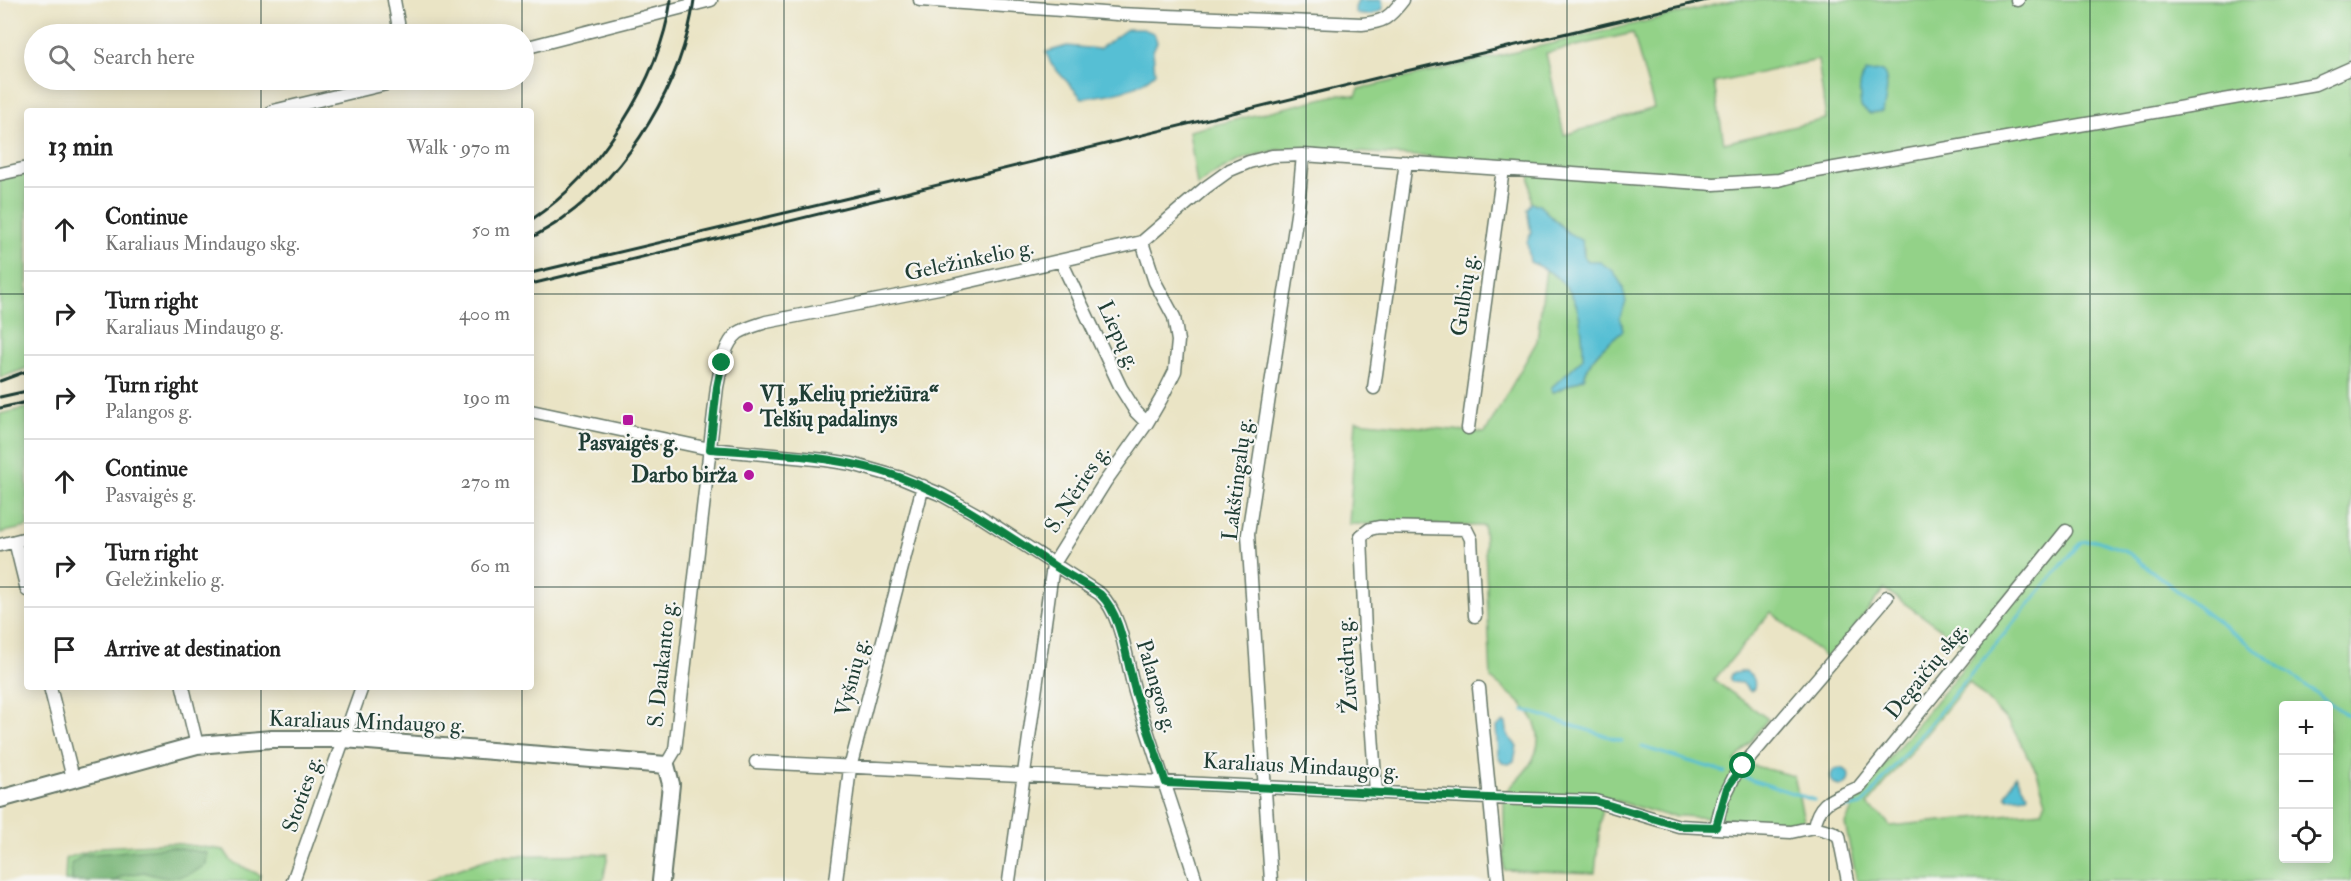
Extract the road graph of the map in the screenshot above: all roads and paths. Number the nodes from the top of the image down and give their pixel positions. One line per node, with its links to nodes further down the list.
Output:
1 (394, 0): 5 (street)
2 (711, 0): 6 (street)
3 (920, 0): 4 (street)
4 (1403, 0)
5 (398, 24)
6 (534, 45)
7 (2351, 68): 13 (street, Geležinkelio g.)
8 (361, 90): 9 (street)
9 (286, 108)
10 (1303, 155): 11 (street, Geležinkelio g.); 15 (street, Geležinkelio g.); 42 (street, Lakštingalų g.)
11 (1406, 162): 13 (street, Geležinkelio g.); 17 (street)
12 (24, 169): 14 (street)
13 (1503, 169): 20 (street, Gulbių g.)
14 (0, 174)
15 (1142, 242): 16 (street, Geležinkelio g.); 19 (street, S. Nėries g.)
16 (1061, 261): 19 (street, Liepų g.); 21 (street, Geležinkelio g.)
17 (1374, 388)
18 (534, 412): 21 (street)
19 (1147, 423): 27 (street, S. Nėries g.)
20 (1468, 428)
21 (710, 449): 22 (street); 37 (street, S. Daukanto g.)
22 (923, 486): 27 (street); 38 (street, Vyšnių g.)
23 (2066, 531): 47 (street, Degaičių skg.)
24 (21, 540): 25 (street); 26 (street)
25 (0, 545)
26 (24, 565)
27 (1053, 565): 39 (street, S. Nėries g.); 41 (street, Palangos g.)
28 (1887, 597): 46 (street)
29 (1475, 616): 43 (street, Žuvėdrų g.)
30 (1479, 688): 44 (street)
31 (51, 690): 40 (street)
32 (184, 690): 35 (street)
33 (361, 690): 34 (street, Stoties g.)
34 (344, 739): 35 (main road, Karaliaus Mindaugo g.); 37 (main road, Karaliaus Mindaugo g.); 48 (street, Stoties g.)
35 (197, 745): 40 (main road, Karaliaus Mindaugo g.)
36 (756, 762): 38 (street, Karaliaus Mindaugo g.)
37 (666, 765): 49 (main road, S. Daukanto g.)
38 (850, 768): 39 (street, Karaliaus Mindaugo g.); 50 (street, Vyšnių g.)
39 (1024, 776): 41 (street, Karaliaus Mindaugo g.); 51 (street, S. Nėries g.)
40 (73, 778): 45 (main road, Karaliaus Mindaugo g.)
41 (1166, 783): 42 (street, Karaliaus Mindaugo g.); 52 (street, Palangos g.)
42 (1264, 787): 43 (street, Karaliaus Mindaugo g.); 53 (street, Lakštingalų g.)
43 (1376, 792): 44 (street, Karaliaus Mindaugo g.)
44 (1488, 798): 46 (street, Karaliaus Mindaugo g.); 54 (street)
45 (0, 799)
46 (1716, 827): 47 (street, Karaliaus Mindaugo g.)
47 (1814, 827): 55 (street, Karaliaus Mindaugo g.)
48 (293, 881)
49 (661, 881)
50 (836, 881)
51 (1009, 881)
52 (1196, 881)
53 (1271, 881)
54 (1498, 881)
55 (1848, 881)

